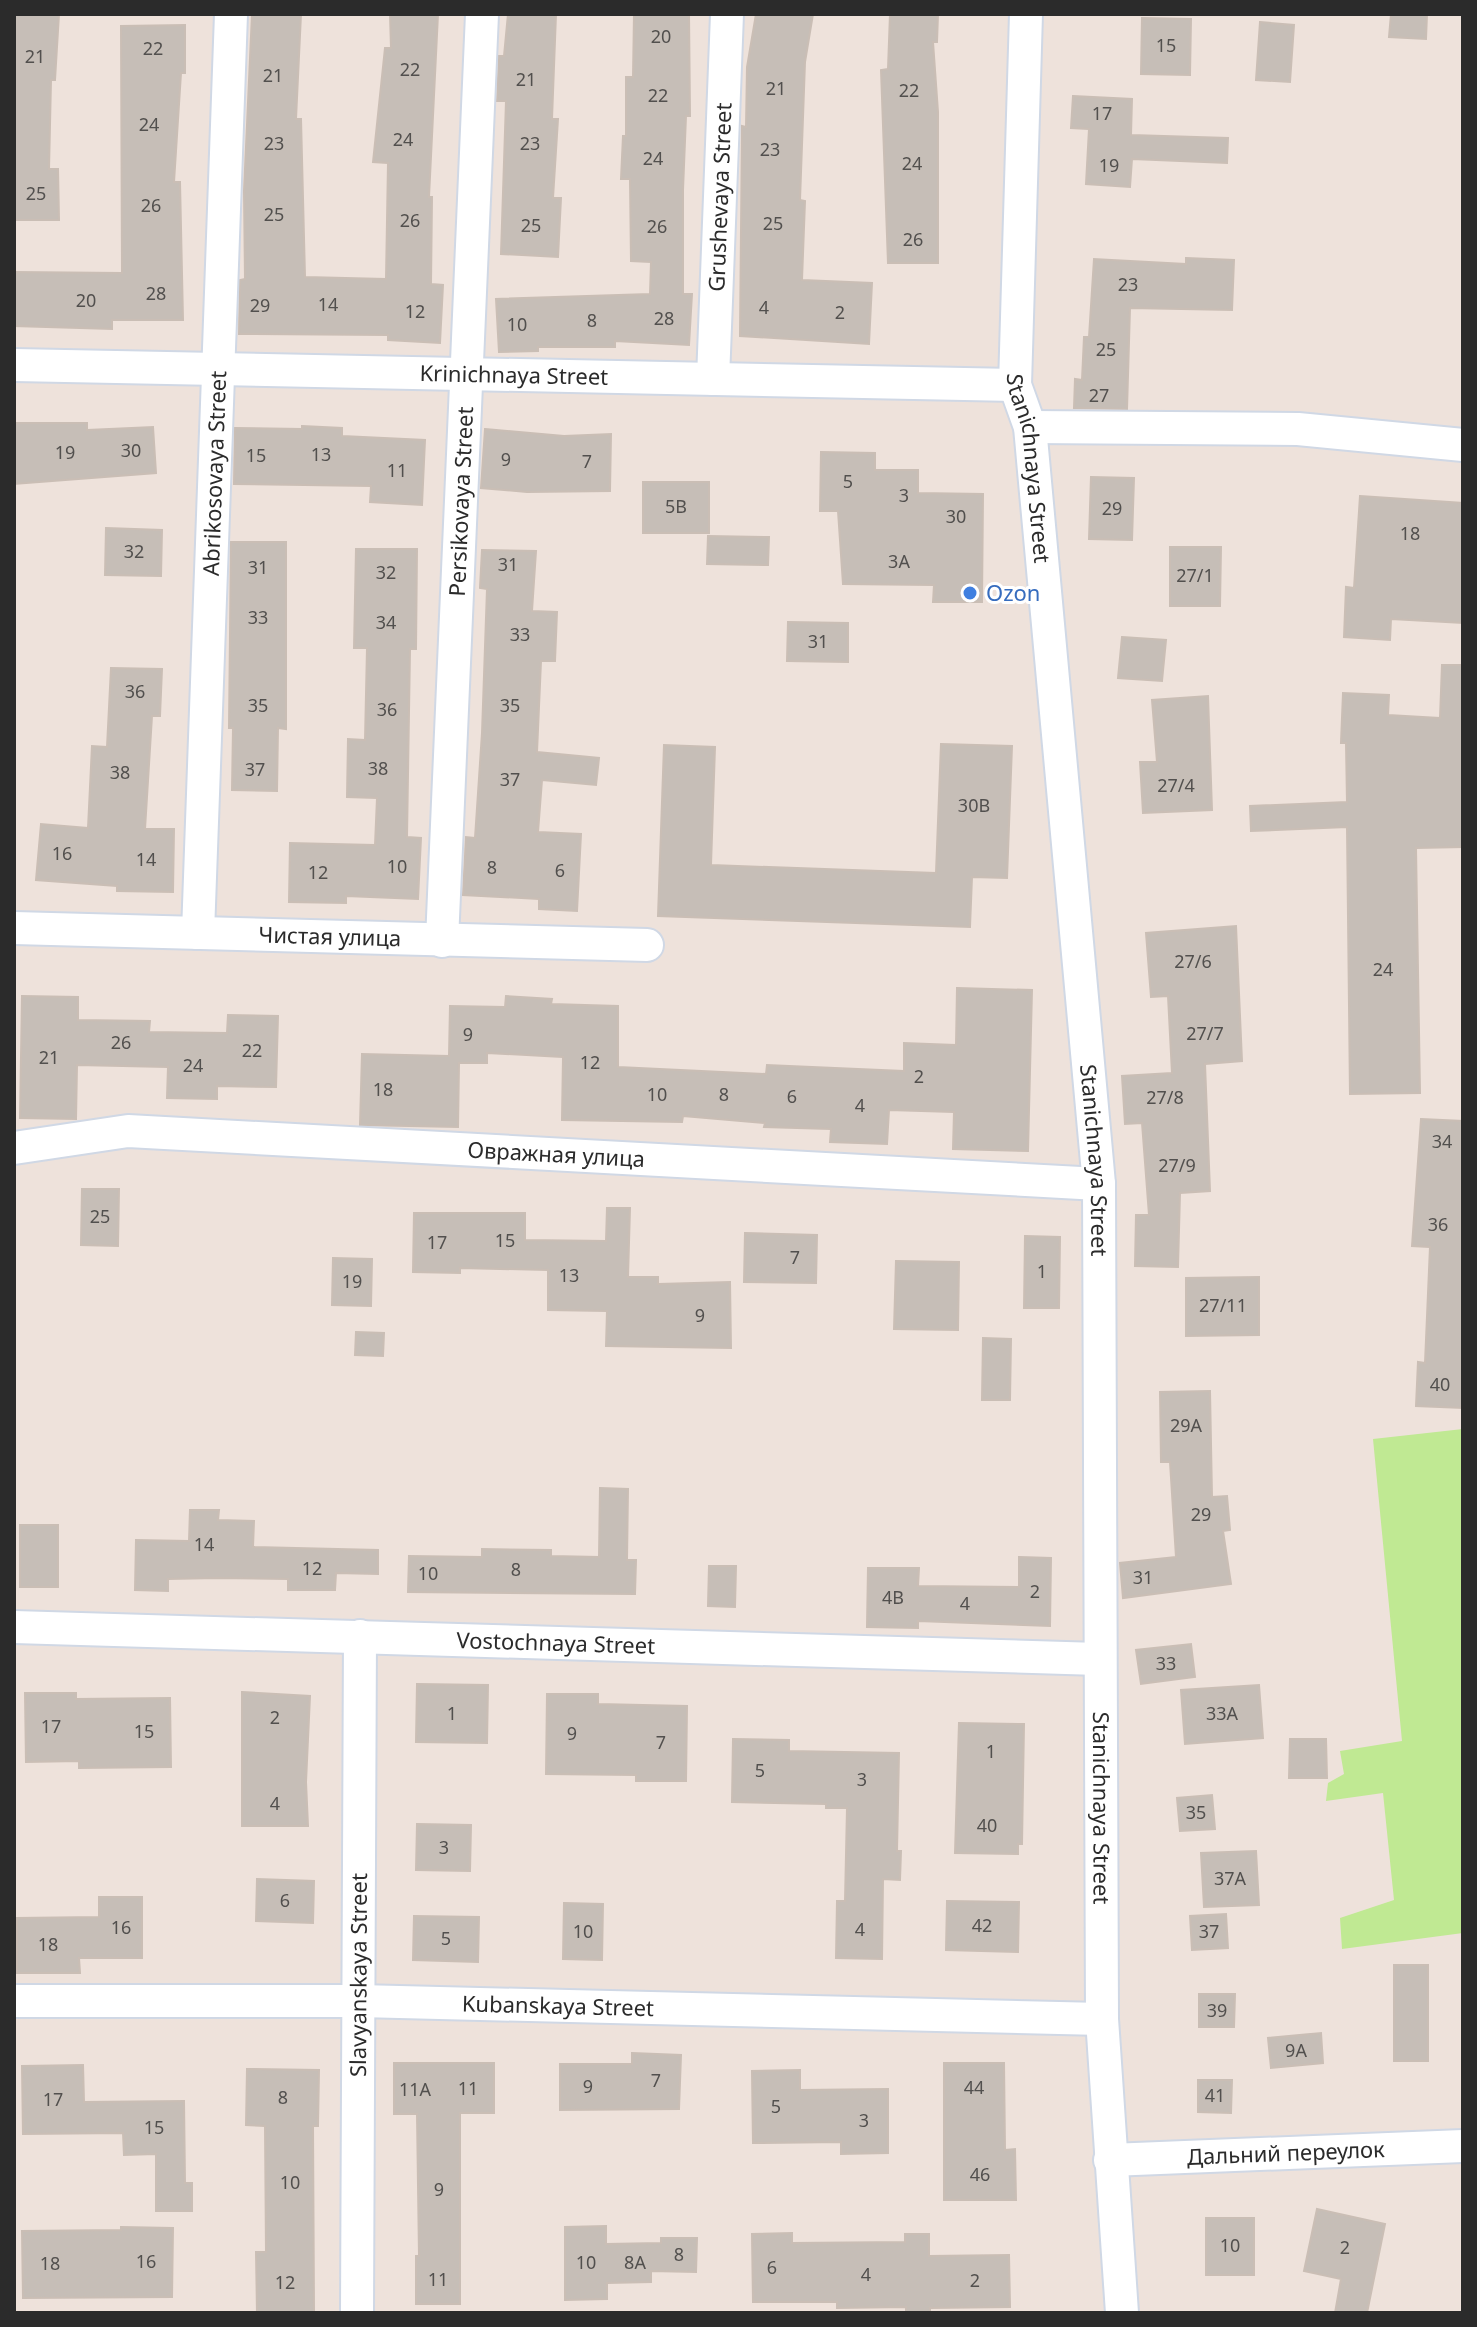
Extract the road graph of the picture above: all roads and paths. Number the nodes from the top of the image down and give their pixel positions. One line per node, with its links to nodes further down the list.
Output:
1 (231, 14): 6 (street, Abrikosovaya Street)
2 (482, 14): 7 (street, Persikovaya Street)
3 (727, 14): 8 (street, Grushevaya Street)
4 (1026, 14): 9 (street, Stanichnaya Street)
5 (14, 365): 6 (street, Krinichnaya Street)
6 (218, 369): 7 (street, Krinichnaya Street); 13 (street, Abrikosovaya Street)
7 (468, 374): 8 (street, Krinichnaya Street); 14 (street, Persikovaya Street)
8 (713, 379): 9 (street, Krinichnaya Street)
9 (1015, 385): 10 (street, Stanichnaya Street)
10 (1030, 427): 11 (street); 17 (street, Stanichnaya Street)
11 (1463, 445)
12 (14, 928): 13 (street, Чистая улица)
13 (198, 933): 14 (street, Чистая улица)
14 (442, 941): 15 (street, Чистая улица)
15 (647, 945)
16 (14, 1148): 17 (street, Овражная улица)
17 (1099, 1184): 20 (street, Stanichnaya Street)
18 (14, 1627): 19 (street, Vostochnaya Street)
19 (360, 1636): 20 (street, Vostochnaya Street); 22 (street, Slavyanskaya Street)
20 (1099, 1659): 23 (street, Stanichnaya Street)
21 (14, 2001): 22 (street, Kubanskaya Street)
22 (359, 2001): 23 (street, Kubanskaya Street); 26 (street, Slavyanskaya Street)
23 (1102, 2019): 25 (street, Stanichnaya Street)
24 (1463, 2146): 25 (street, Дальний переулок)
25 (1110, 2160): 27 (street, Stanichnaya Street)
26 (357, 2313)
27 (1122, 2313)

